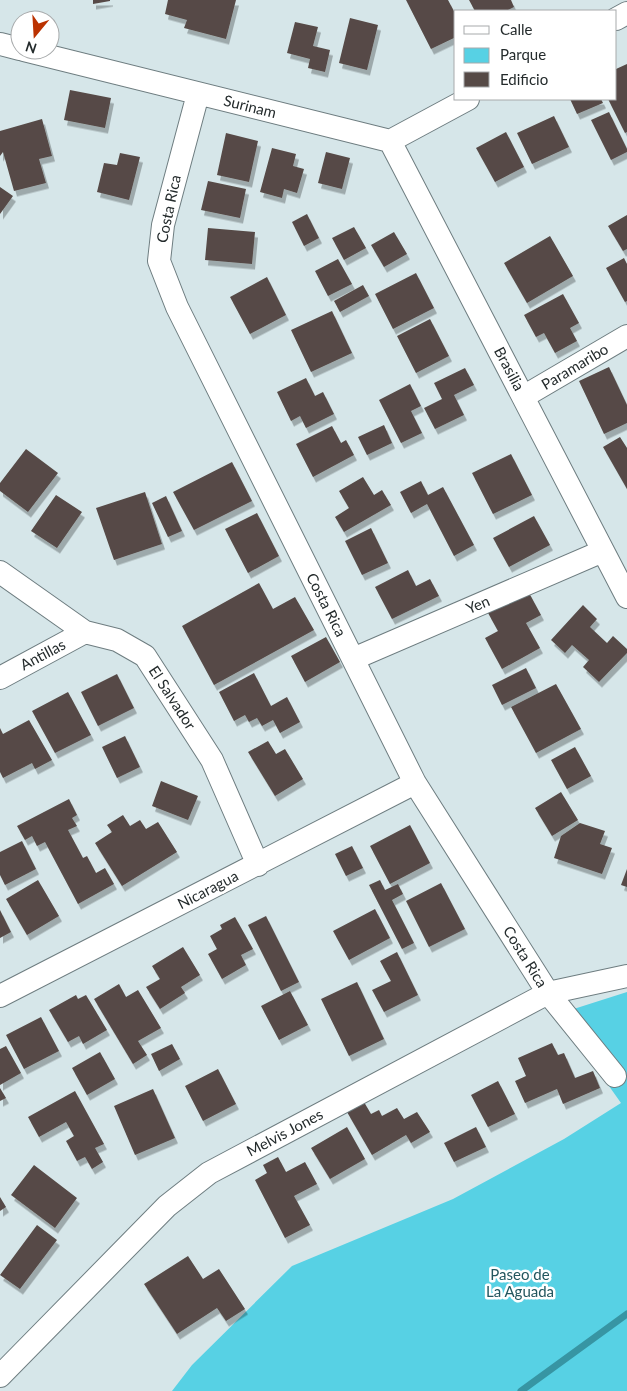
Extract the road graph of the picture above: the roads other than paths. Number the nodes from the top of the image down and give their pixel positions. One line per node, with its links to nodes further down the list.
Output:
1 (60, 59): 2 (street, Surinam)
2 (198, 94): 4 (street, Surinam); 11 (street, Costa Rica)
3 (466, 100): 4 (street)
4 (390, 141): 6 (street, Brasilia)
5 (627, 336): 6 (street, Paramaribo)
6 (523, 397): 7 (street, Brasilia)
7 (603, 551): 9 (street, Brasilia); 11 (street, Yen)
8 (0, 572): 10 (street, El Salvador)
9 (627, 597)
10 (85, 632): 12 (street, Antillas); 14 (street, El Salvador)
11 (353, 659): 13 (street, Costa Rica)
12 (0, 678)
13 (415, 783): 14 (street, Nicaragua); 16 (street, Costa Rica)
14 (258, 865): 17 (street, Nicaragua)
15 (627, 976): 16 (street, Melvis Jones)
16 (548, 993): 18 (street, Costa Rica); 19 (street, Melvis Jones)
17 (0, 996)
18 (615, 1076)
19 (0, 1376)

